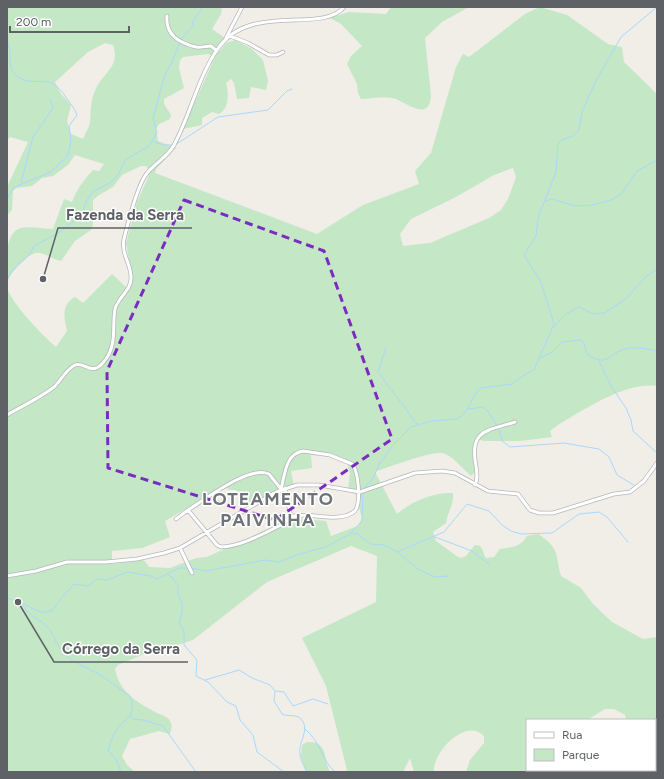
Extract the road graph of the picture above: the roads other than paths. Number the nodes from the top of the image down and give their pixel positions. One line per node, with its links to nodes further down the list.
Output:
1 (242, 7): 5 (street)
2 (344, 7): 4 (street)
3 (167, 16): 6 (street)
4 (230, 36): 5 (street); 7 (street)
5 (226, 40): 6 (street)
6 (217, 51): 8 (street)
7 (283, 52)
8 (7, 415)
9 (515, 422): 11 (street)
10 (657, 462): 11 (street)
11 (475, 485): 13 (street)
12 (283, 488): 13 (street); 13 (street); 14 (street); 15 (street); 17 (street)
13 (357, 492): 15 (street)
14 (188, 510): 16 (street); 17 (street)
15 (291, 517): 17 (street)
16 (176, 519)
17 (207, 532): 18 (street)
18 (180, 548): 19 (street); 20 (street)
19 (192, 573)
20 (7, 576)

